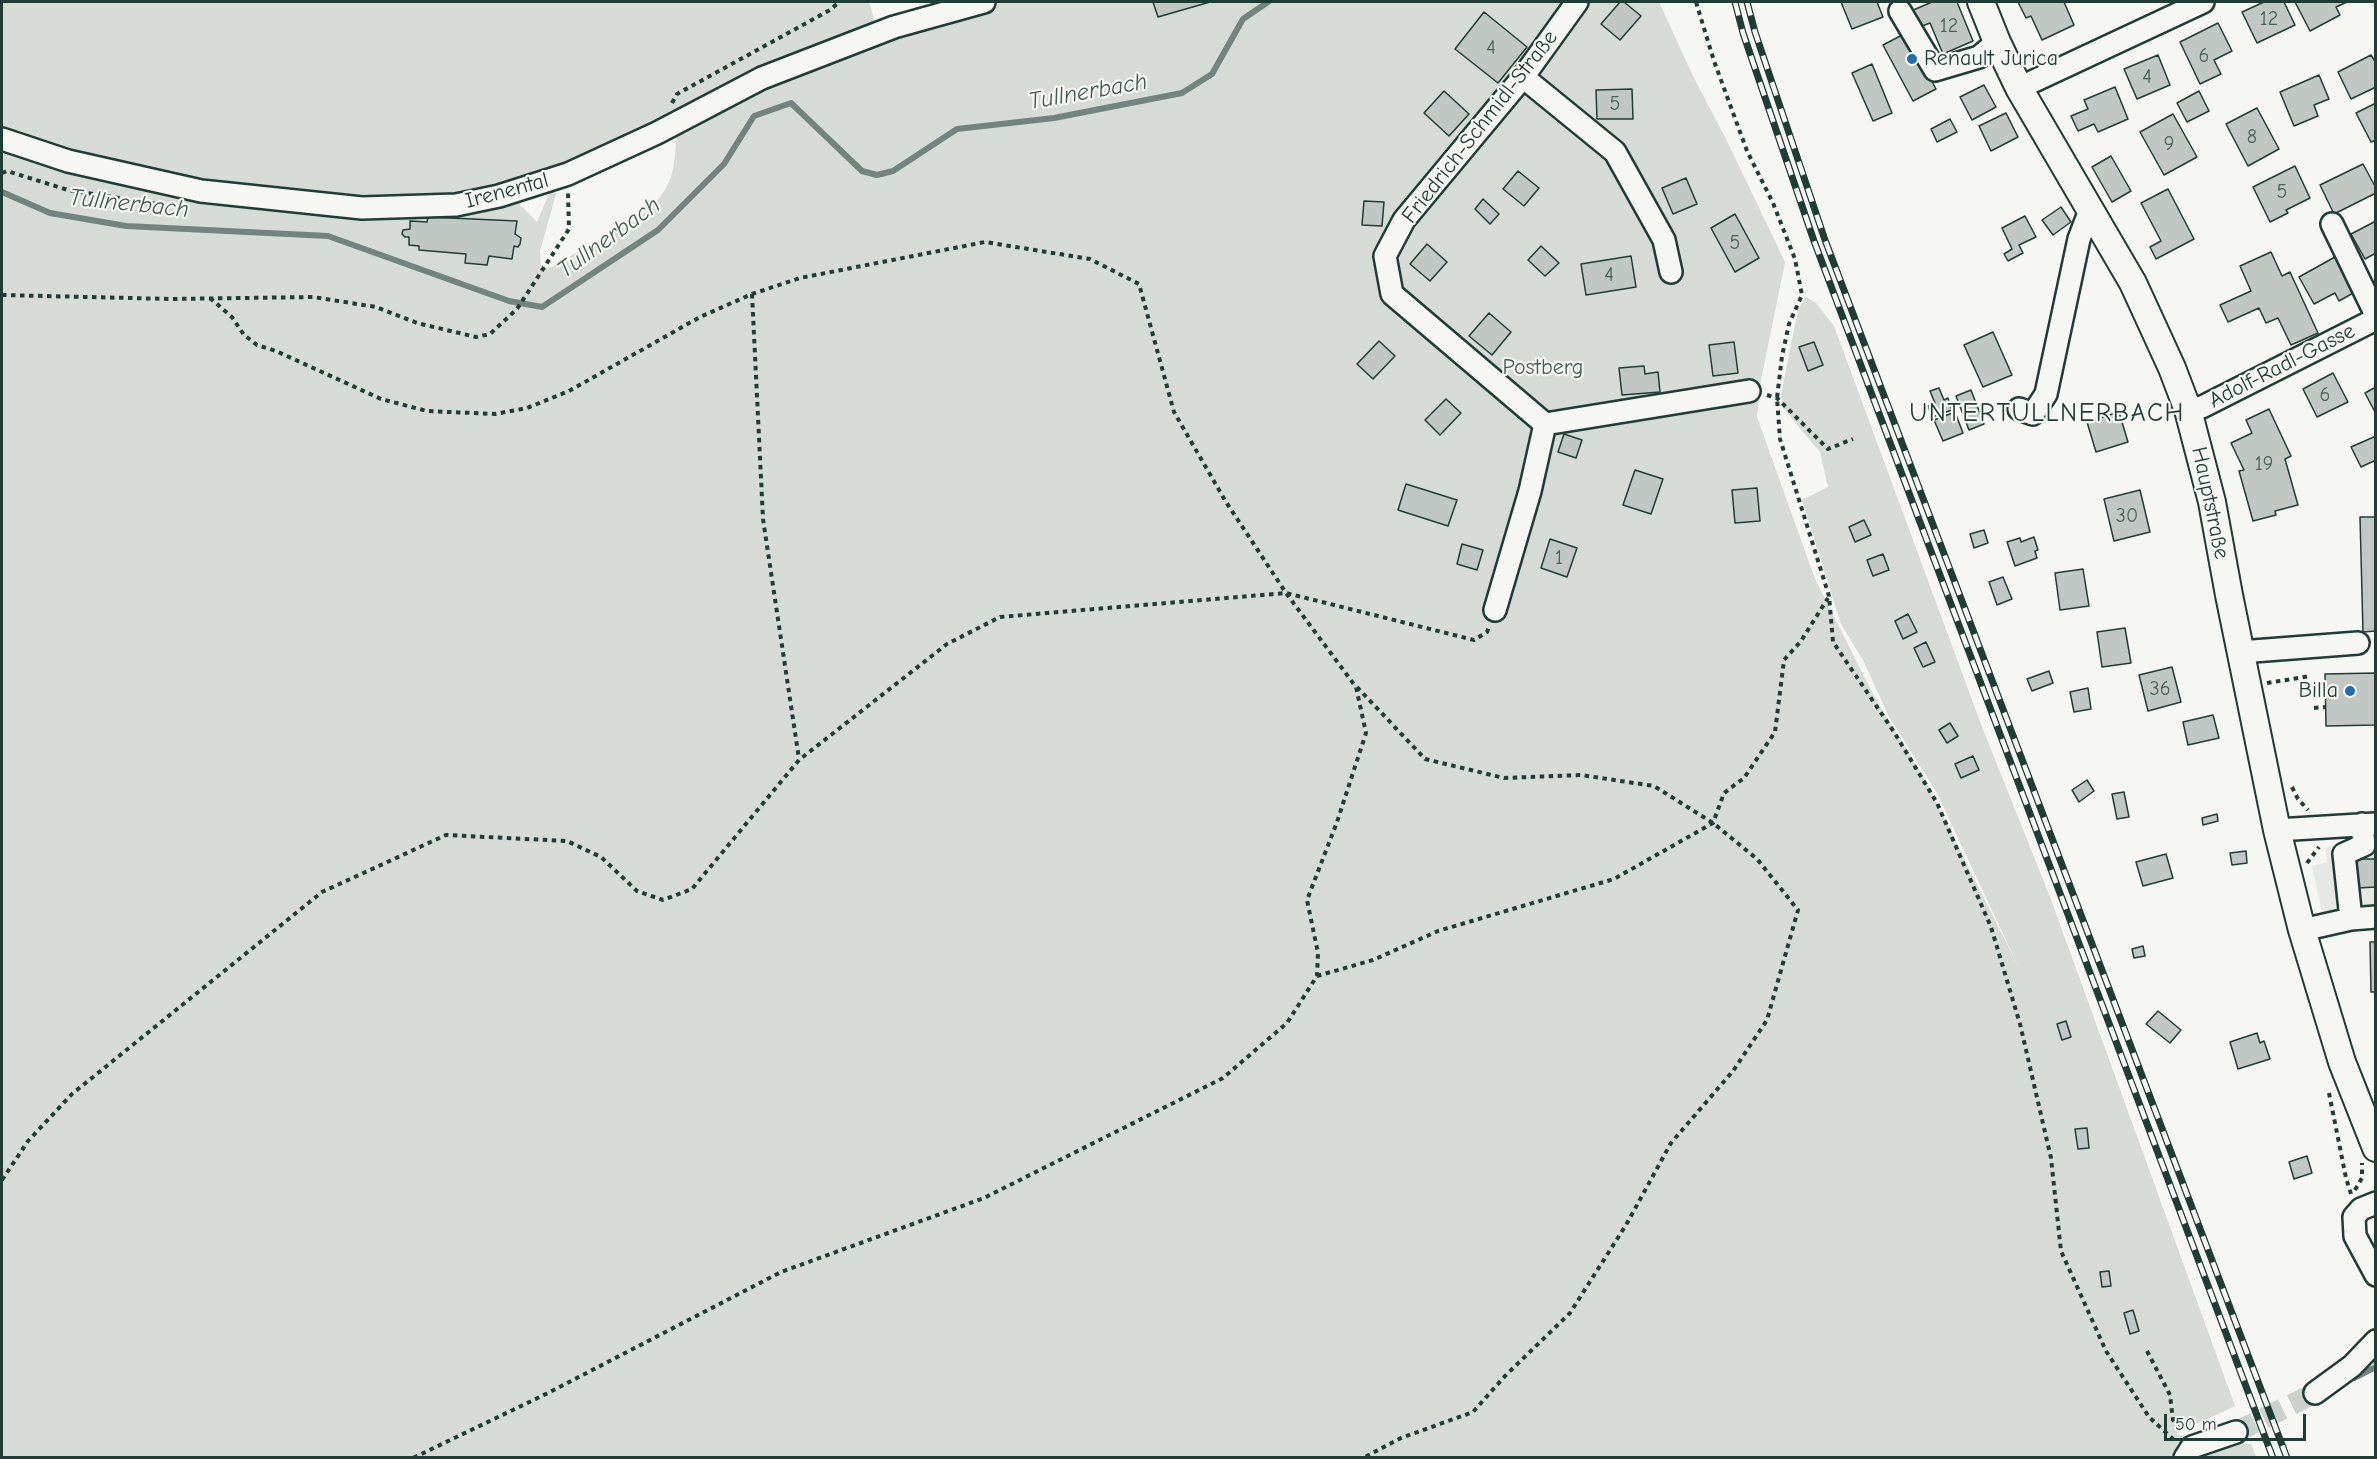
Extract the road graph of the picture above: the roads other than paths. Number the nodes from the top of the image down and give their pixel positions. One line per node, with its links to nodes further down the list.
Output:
1 (984, 2): 9 (street, Irenental)
2 (1578, 2): 7 (street, Friedrich-Schmidl-Straße)
3 (1981, 2): 6 (main road, Hauptstraße)
4 (2203, 2): 8 (street)
5 (1900, 11): 6 (street)
6 (1997, 42): 8 (main road, Hauptstraße)
7 (1523, 76): 12 (street); 17 (street, Friedrich-Schmidl-Straße)
8 (2019, 88): 10 (main road, Hauptstraße)
9 (2, 139)
10 (2090, 210): 15 (street); 16 (main road, Hauptstraße)
11 (2332, 224): 13 (street)
12 (1671, 272)
13 (2376, 317): 16 (street, Adolf-Radl-Gasse)
14 (1749, 391): 17 (street)
15 (2019, 409)
16 (2188, 410): 20 (main road, Hauptstraße)
17 (1545, 424): 18 (street)
18 (1495, 610)
19 (2358, 644): 20 (street)
20 (2240, 652): 22 (main road, Hauptstraße)
21 (2369, 824): 22 (street); 24 (street)
22 (2277, 830): 25 (main road, Hauptstraße)
23 (2376, 917): 24 (street)
24 (2351, 919): 25 (street)
25 (2302, 930): 26 (main road, Hauptstraße)
26 (2356, 1096): 27 (main road); 28 (main road, Hauptstraße)
27 (2376, 1117)
28 (2376, 1148)
29 (2376, 1203): 30 (street)
30 (2376, 1275)
31 (2376, 1341): 32 (street)
32 (2315, 1393)
33 (2236, 1432): 34 (street)
34 (2188, 1452)

